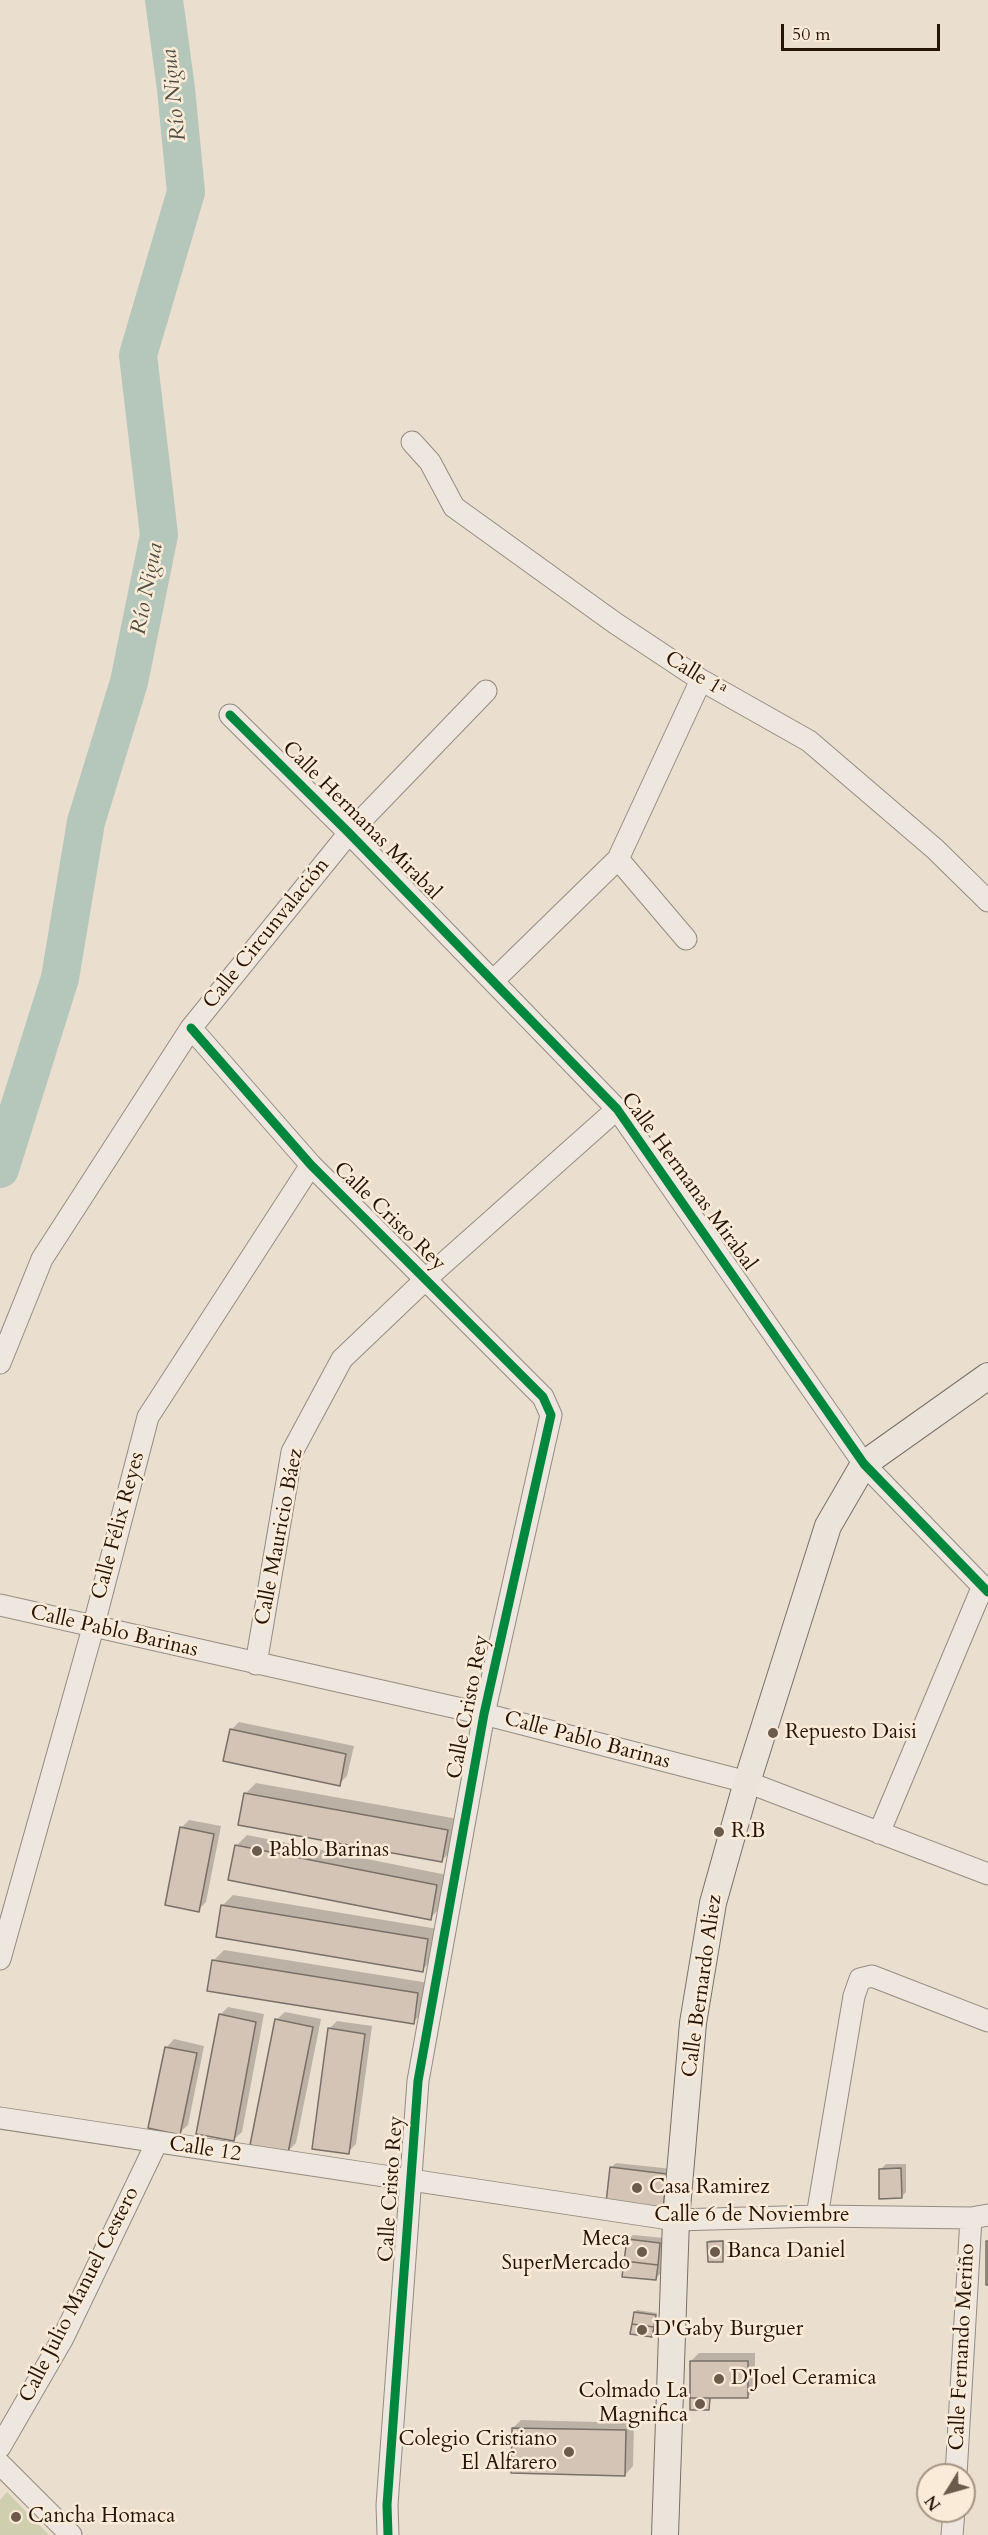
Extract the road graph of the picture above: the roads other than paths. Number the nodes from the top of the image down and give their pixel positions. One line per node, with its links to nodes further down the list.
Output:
1 (412, 442): 2 (street, Calle 1ª)
2 (701, 680): 6 (street); 7 (street, Calle 1ª)
3 (486, 691): 5 (street, Calle Circunvalación)
4 (230, 715): 5 (street, Calle Hermanas Mirabal)
5 (349, 833): 9 (street, Calle Hermanas Mirabal); 10 (street, Calle Circunvalación)
6 (618, 859): 8 (street); 9 (street)
7 (988, 901)
8 (686, 939)
9 (493, 981): 11 (street, Calle Hermanas Mirabal)
10 (191, 1028): 12 (street, Calle Cristo Rey); 14 (street, Calle Circunvalación)
11 (617, 1109): 13 (street, Calle Mauricio Báez); 16 (street, Calle Hermanas Mirabal)
12 (310, 1165): 13 (street, Calle Cristo Rey); 19 (street, Calle Félix Reyes)
13 (427, 1278): 20 (street, Calle Mauricio Báez); 21 (street, Calle Cristo Rey)
14 (0, 1363)
15 (988, 1376): 16 (main road)
16 (864, 1464): 17 (street, Calle Hermanas Mirabal); 22 (main road, Calle Bernardo Aliez)
17 (985, 1590): 23 (street)
18 (0, 1605): 19 (street, Calle Pablo Barinas)
19 (93, 1628): 20 (street, Calle Pablo Barinas); 25 (street, Calle Félix Reyes)
20 (256, 1664): 21 (street, Calle Pablo Barinas)
21 (484, 1714): 22 (street, Calle Pablo Barinas); 29 (street, Calle Cristo Rey)
22 (747, 1782): 23 (street, Calle Pablo Barinas); 32 (main road, Calle Bernardo Aliez)
23 (879, 1833): 24 (street, Calle Pablo Barinas)
24 (988, 1874)
25 (0, 1959)
26 (988, 2021): 30 (street)
27 (0, 2118): 28 (street, Calle 12)
28 (157, 2142): 29 (street, Calle 12); 33 (street, Calle Julio Manuel Cestero)
29 (410, 2181): 32 (street, Calle 6 de Noviembre); 37 (street, Calle Cristo Rey)
30 (817, 2216): 31 (street, Calle 6 de Noviembre); 32 (street, Calle 6 de Noviembre)
31 (980, 2216): 34 (street, Calle Fernando Meriño)
32 (676, 2220): 38 (main road, Calle Bernardo Aliez)
33 (0, 2447)
34 (957, 2463)
35 (0, 2464): 36 (street)
36 (71, 2535)
37 (388, 2535)
38 (664, 2535)

